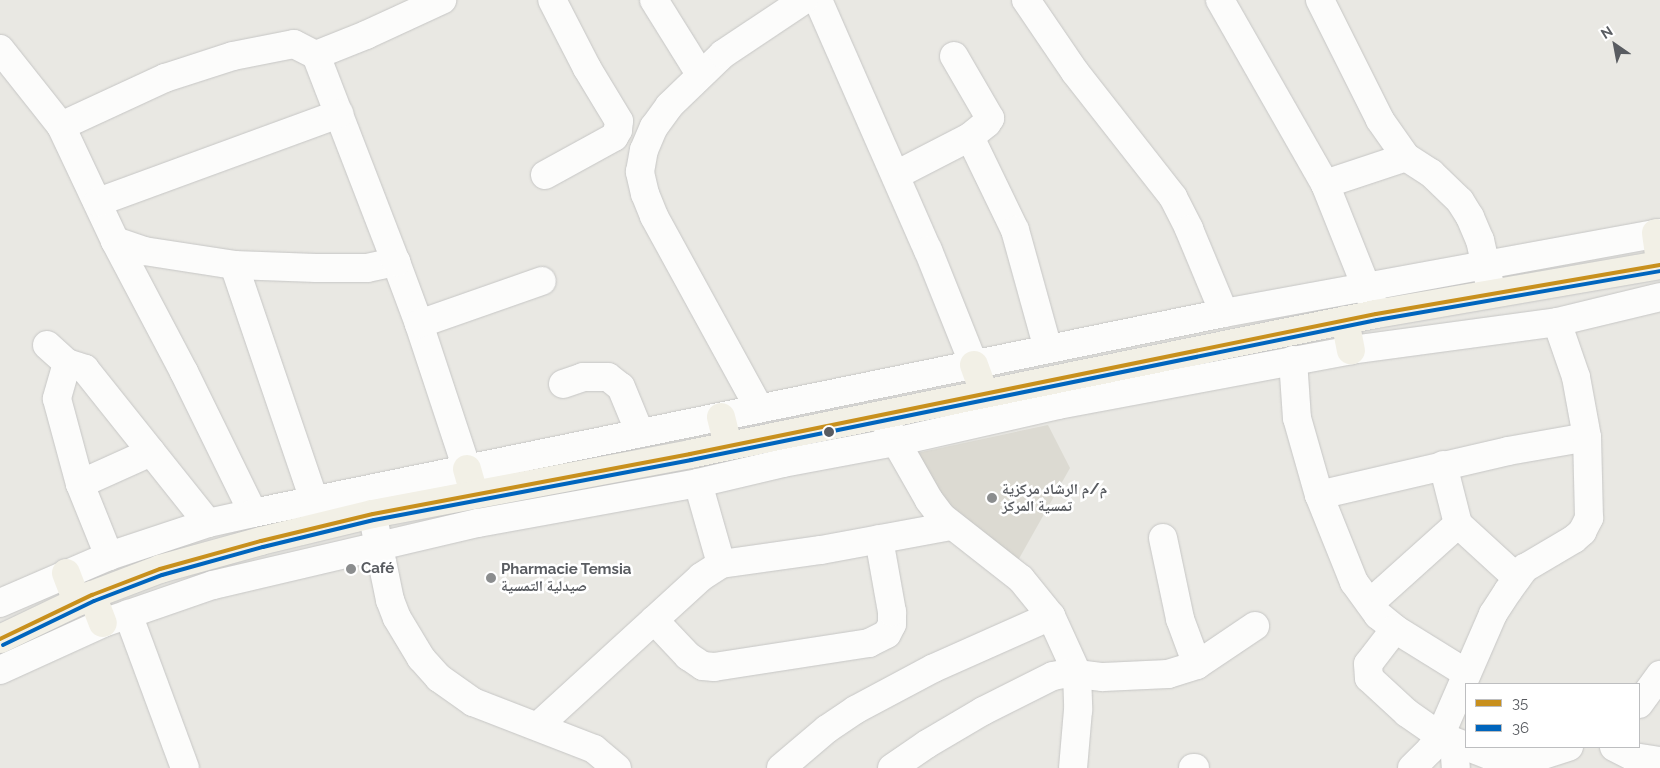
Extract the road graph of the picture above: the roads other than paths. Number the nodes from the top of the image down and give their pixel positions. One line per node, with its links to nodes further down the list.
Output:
1 (442, 0): 10 (street)
2 (552, 0): 18 (street)
3 (654, 0): 12 (street)
4 (804, 0): 12 (street)
5 (818, 0): 17 (street)
6 (1026, 0): 31 (street)
7 (1220, 0): 19 (street)
8 (1320, 0): 16 (street)
9 (0, 49): 14 (street)
10 (316, 55): 13 (street); 14 (street)
11 (954, 56): 15 (street)
12 (700, 74): 44 (street)
13 (339, 114): 20 (street); 23 (street)
14 (61, 126): 20 (street)
15 (970, 137): 17 (street); 37 (street)
16 (1406, 157): 19 (street); 24 (street)
17 (896, 175): 41 (street)
18 (545, 176)
19 (1325, 184): 28 (street)
20 (98, 202): 21 (street)
21 (114, 240): 26 (street); 59 (street)
22 (1659, 242): 24 (street)
23 (396, 262): 26 (street); 35 (street)
24 (1486, 264): 28 (street); 29 (street)
25 (1660, 264): 29 (main road)
26 (234, 265): 57 (street)
27 (542, 281): 35 (street)
28 (1367, 288): 31 (street); 32 (street)
29 (1491, 294): 32 (main road)
30 (1660, 296): 34 (street)
31 (1224, 313): 37 (street)
32 (1376, 314): 33 (main road)
33 (1345, 320): 38 (main road); 43 (main road)
34 (1557, 322): 38 (street); 48 (street)
35 (420, 324): 53 (street)
36 (46, 345): 40 (street)
37 (1048, 350): 41 (street)
38 (1351, 350): 39 (street)
39 (1293, 360): 49 (street); 56 (street)
40 (67, 364): 51 (street); 55 (street)
41 (974, 365): 43 (main road); 44 (street)
42 (563, 384): 47 (street)
43 (984, 392): 45 (main road)
44 (759, 408): 46 (street)
45 (880, 414): 49 (street); 50 (main road)
46 (721, 417): 47 (street); 50 (main road)
47 (640, 433): 53 (street)
48 (1587, 437): 52 (street); 69 (street)
49 (895, 442): 54 (street); 62 (street)
50 (728, 446): 53 (main road)
51 (151, 452): 55 (street); 60 (street)
52 (1444, 465): 56 (street); 61 (street)
53 (471, 481): 58 (main road)
54 (698, 483): 65 (street); 67 (street)
55 (80, 484): 66 (street)
56 (1319, 495): 72 (street)
57 (314, 500): 58 (street); 59 (street)
58 (371, 502): 65 (street); 70 (main road)
59 (253, 513): 60 (street)
60 (208, 523): 66 (street)
61 (1458, 524): 69 (street); 72 (street)
62 (951, 526): 64 (street); 74 (street)
63 (1163, 538): 80 (street)
64 (879, 540): 67 (street); 75 (street)
65 (379, 546): 73 (street); 86 (street)
66 (109, 556): 68 (street)
67 (721, 564): 75 (street)
68 (66, 573): 70 (main road); 71 (street)
69 (1517, 578): 83 (street)
70 (84, 599): 76 (main road); 79 (main road)
71 (0, 603)
72 (1370, 603): 78 (street)
73 (128, 614): 76 (street); 91 (street)
74 (1051, 616): 82 (street); 93 (street)
75 (654, 620): 86 (street)
76 (103, 623): 81 (street)
77 (1255, 626): 80 (street)
78 (1395, 629): 83 (street); 87 (street)
79 (0, 639)
80 (1197, 665): 82 (street)
81 (0, 670)
82 (1077, 673): 94 (street); 95 (street)
83 (1466, 674): 87 (street)
84 (1660, 675): 85 (street)
85 (1640, 703)
86 (538, 726): 92 (street)
87 (1457, 748): 88 (street); 96 (street)
88 (1566, 748)
89 (1616, 748): 90 (street)
90 (1660, 761)
91 (185, 768)
92 (617, 768)
93 (781, 768)
94 (892, 768)
95 (1073, 768)
96 (1412, 768)

